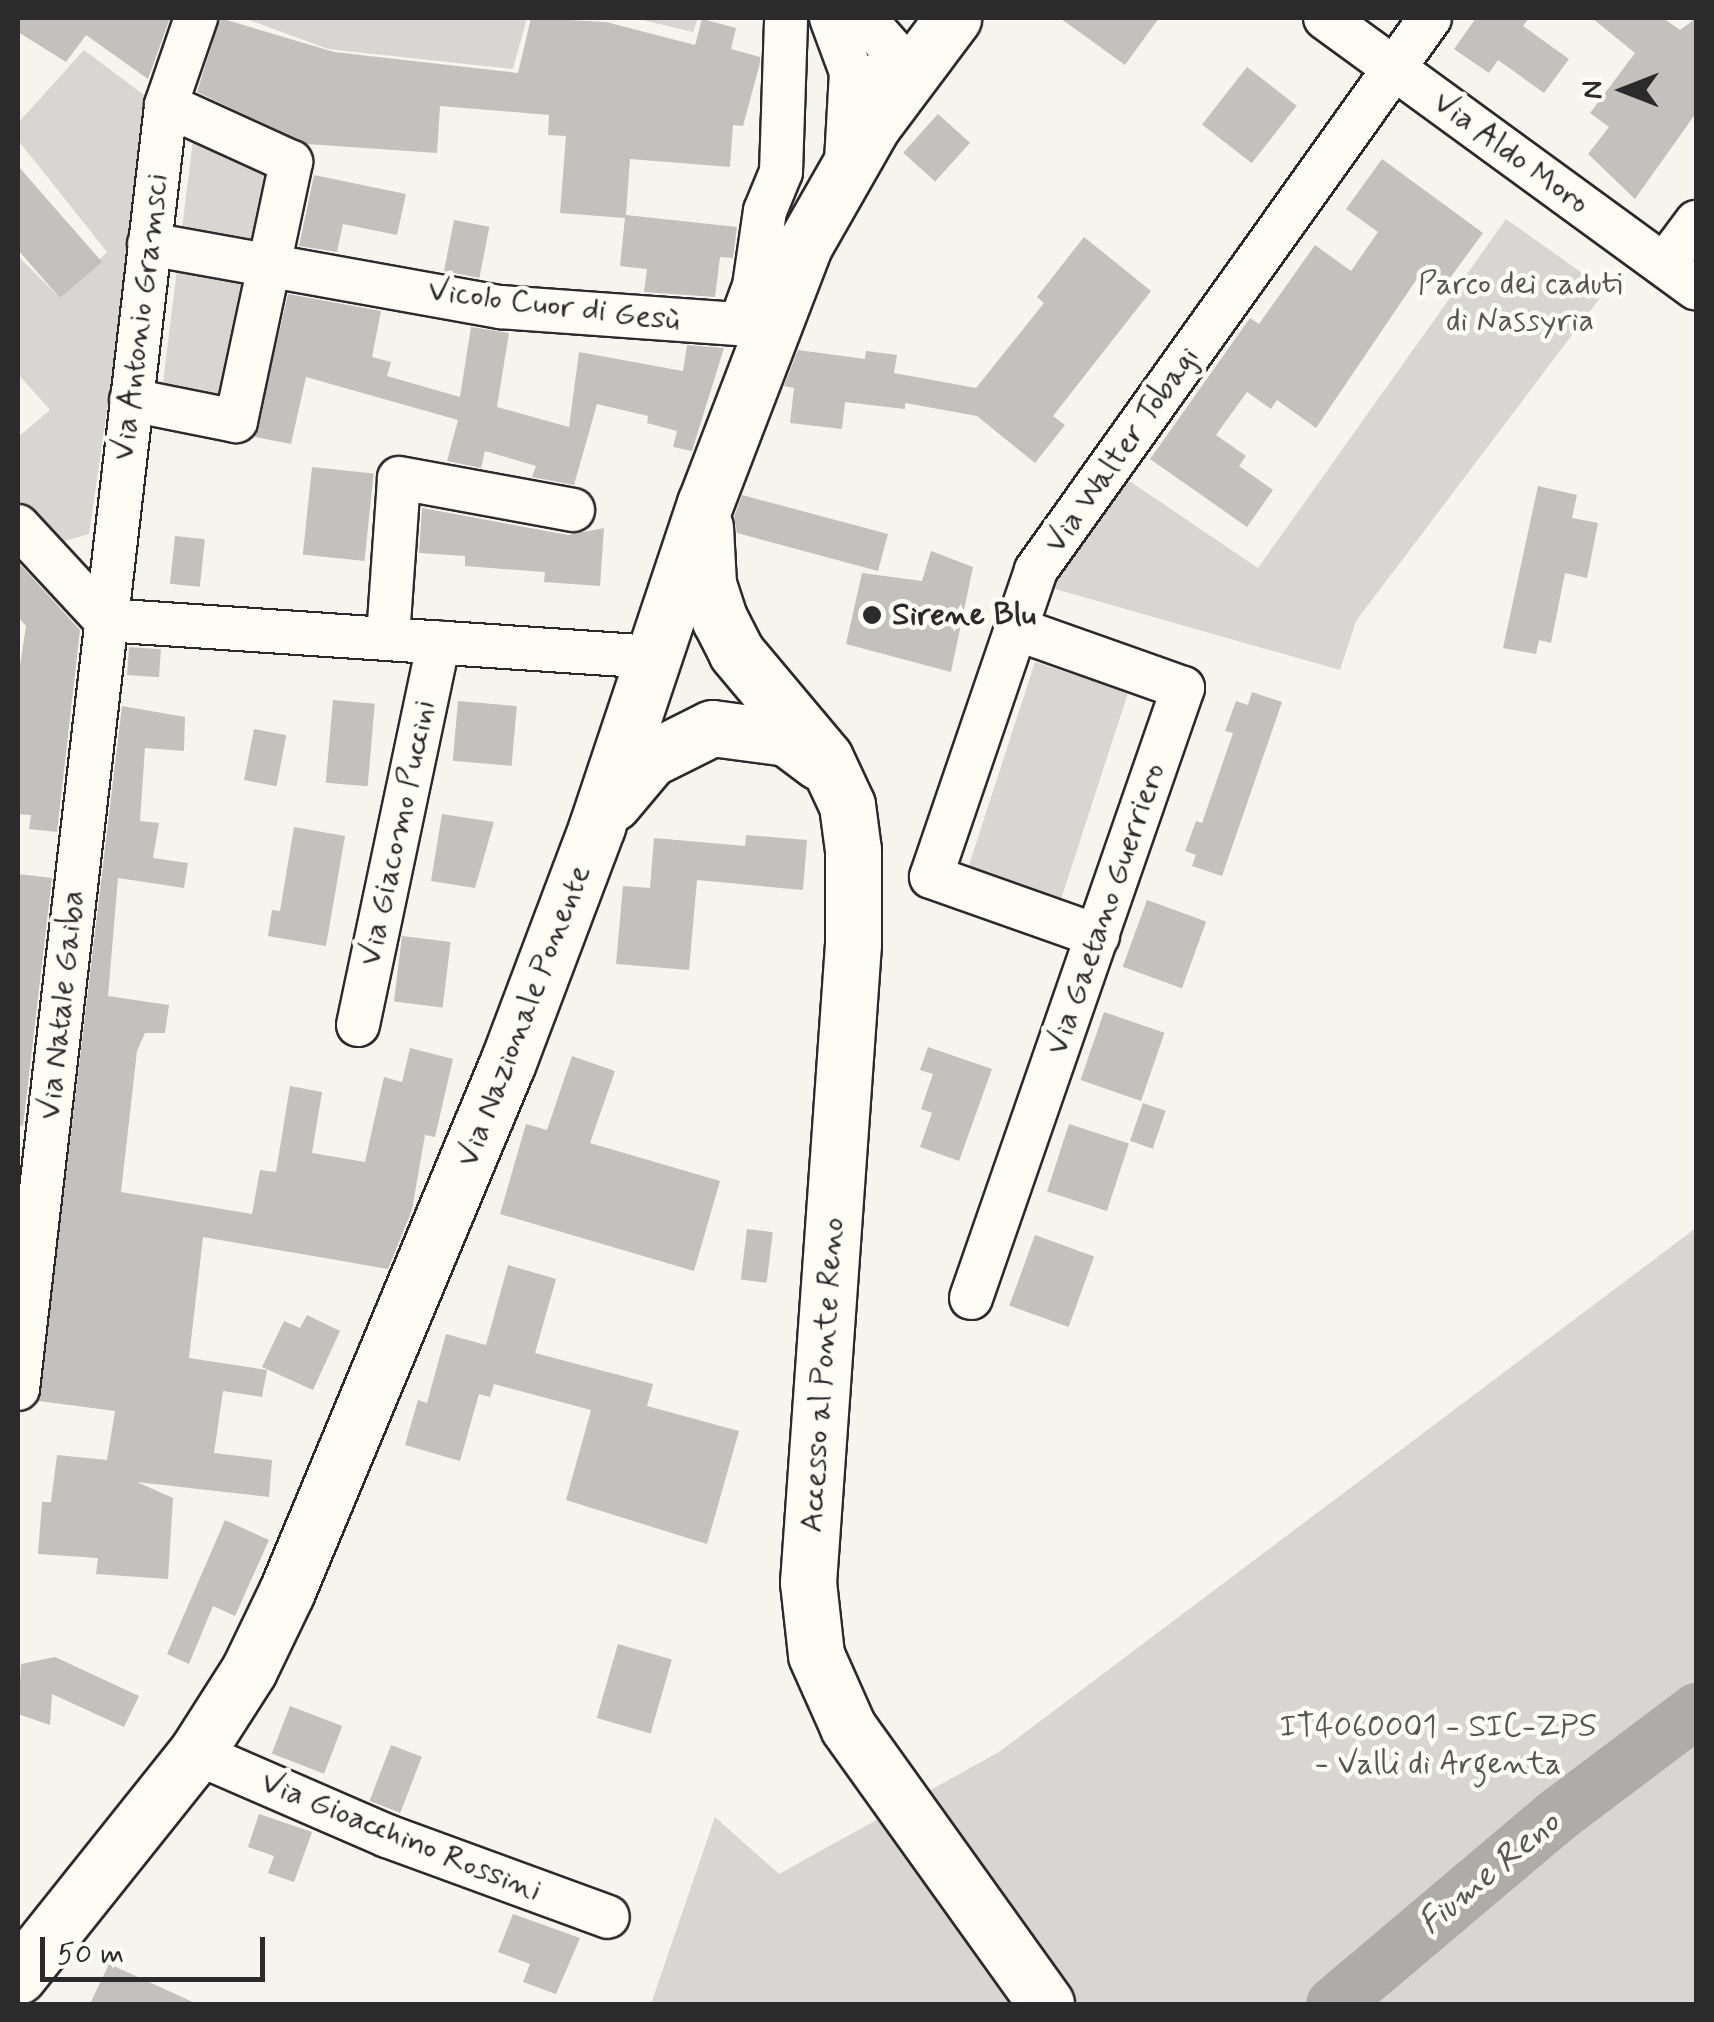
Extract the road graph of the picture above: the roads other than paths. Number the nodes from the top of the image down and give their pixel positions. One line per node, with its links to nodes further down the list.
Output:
1 (196, 18): 10 (street, Via Antonio Gramsci)
2 (786, 18): 14 (street, Vicolo Cuor di Gesù)
3 (920, 18): 7 (street)
4 (952, 18): 9 (main road, Via Nazionale Ponente)
5 (1325, 18): 8 (street, Via Aldo Moro)
6 (1430, 18): 8 (street, Via Walter Tobagi)
7 (852, 23): 9 (street); 11 (street)
8 (1393, 68): 15 (street, Via Aldo Moro); 21 (street, Via Walter Tobagi)
9 (902, 82): 11 (main road, Via Nazionale Ponente)
10 (166, 105): 13 (street, Via Antonio Gramsci); 14 (street)
11 (844, 168): 17 (main road, Via Nazionale Ponente)
12 (1696, 222): 15 (street)
13 (149, 244): 14 (street); 16 (street, Via Antonio Gramsci)
14 (270, 261): 16 (street)
15 (1680, 277)
16 (131, 400): 20 (street, Via Antonio Gramsci)
17 (705, 504): 24 (main road, Via Nazionale Ponente); 25 (main road, Accesso al Ponte Reno)
18 (573, 510): 22 (street)
19 (18, 526): 20 (street)
20 (104, 620): 22 (street); 32 (street, Via Natale Gaiba)
21 (1016, 629): 29 (street, Via Walter Tobagi); 29 (street, Via Gaetano Guerriero)
22 (388, 637): 23 (street)
23 (438, 642): 24 (street); 30 (street, Via Giacomo Puccini)
24 (653, 657): 25 (main road); 26 (main road); 28 (main road, Via Nazionale Ponente)
25 (745, 662): 27 (main road, Accesso al Ponte Reno)
26 (734, 728): 27 (main road); 28 (main road)
27 (832, 773): 36 (main road, Accesso al Ponte Reno)
28 (597, 826): 33 (main road, Via Nazionale Ponente)
29 (1098, 936): 31 (street, Via Gaetano Guerriero)
30 (358, 1026)
31 (972, 1298)
32 (18, 1389)
33 (196, 1752): 34 (street, Via Gioacchino Rossini); 35 (main road, Via Nazionale Ponente)
34 (608, 1917)
35 (18, 1976)
36 (1046, 2004)

